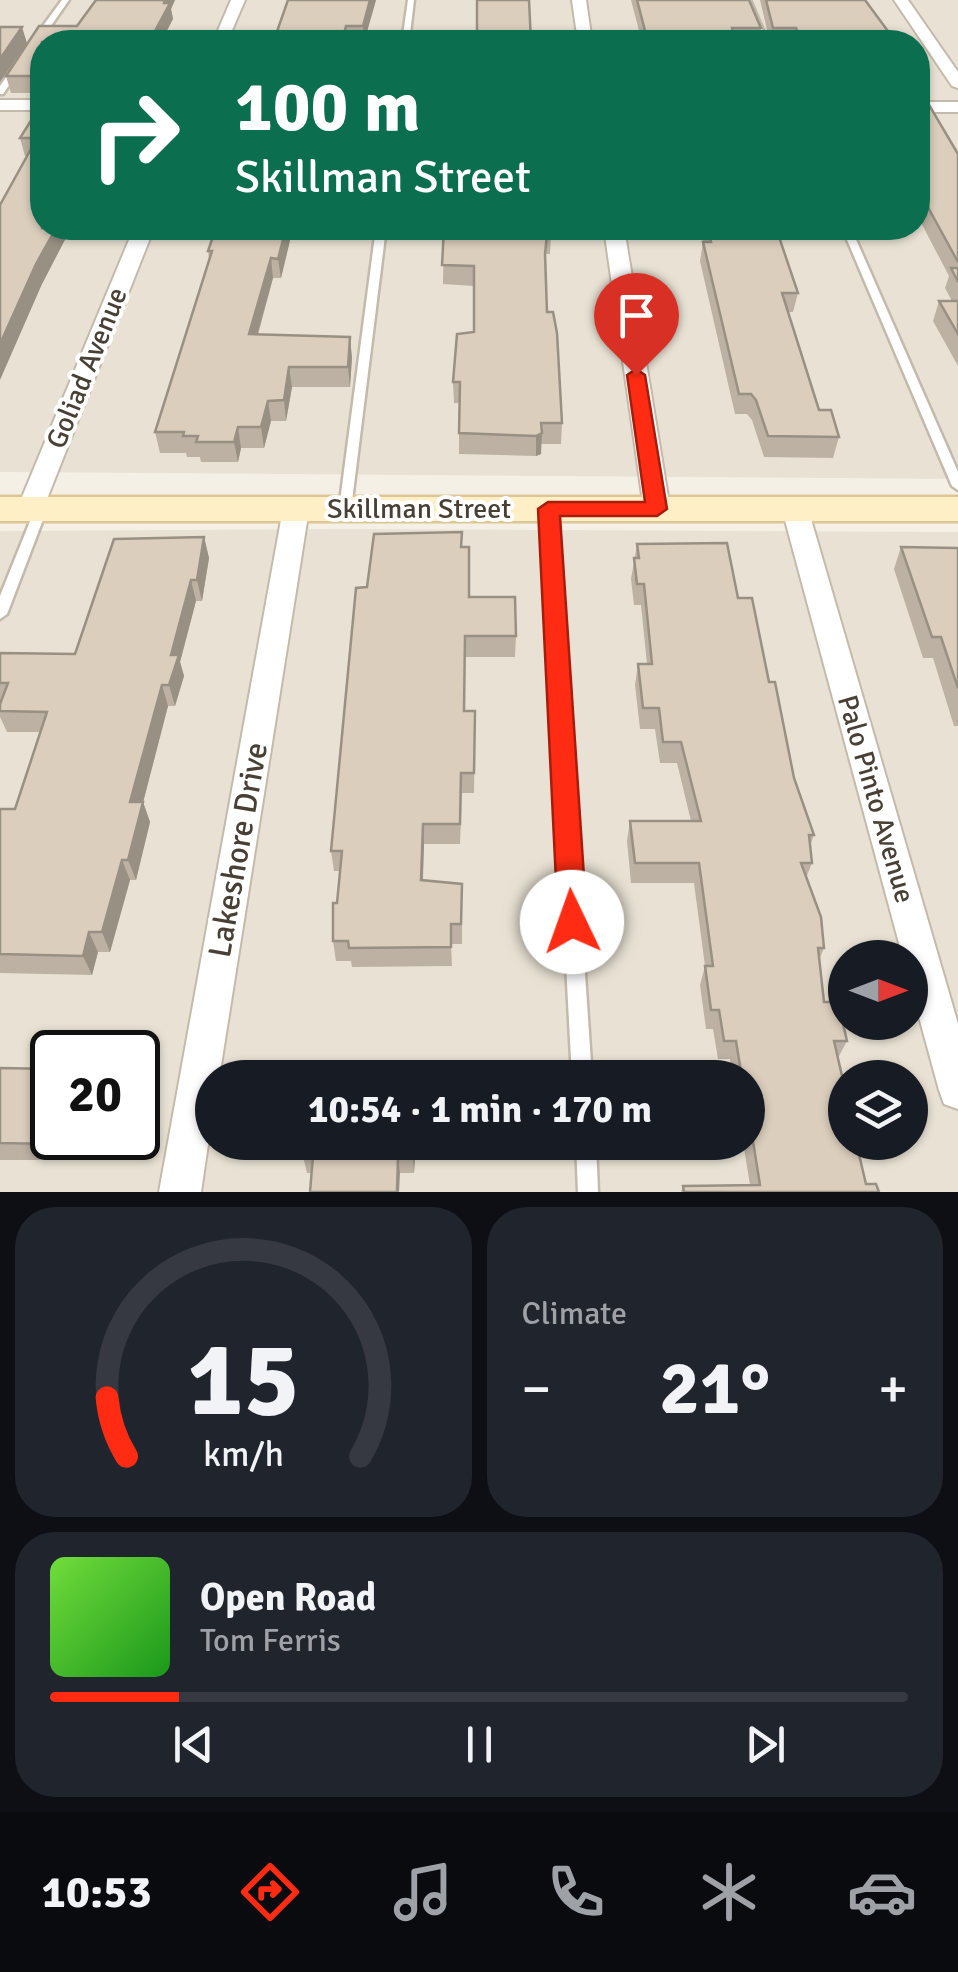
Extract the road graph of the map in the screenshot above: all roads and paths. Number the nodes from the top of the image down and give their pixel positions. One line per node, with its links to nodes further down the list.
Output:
1 (66, 0): 7 (lane)
2 (238, 0): 8 (street)
3 (411, 0): 9 (lane)
4 (579, 0): 10 (street)
5 (747, 0): 11 (lane)
6 (902, 0): 12 (street)
7 (44, 30)
8 (225, 30)
9 (407, 30)
10 (583, 30)
11 (760, 30)
12 (922, 30)
13 (930, 42): 15 (street)
14 (22, 61): 16 (lane)
15 (958, 83)
16 (0, 92)
17 (0, 105): 18 (street)
18 (30, 106)
19 (930, 107): 20 (street)
20 (958, 107)
21 (139, 240): 26 (street, Goliad Avenue)
22 (379, 240): 28 (lane)
23 (616, 240): 30 (street)
24 (851, 240): 25 (lane)
25 (958, 486)
26 (24, 509): 27 (main road, Skillman Street); 33 (lane)
27 (296, 509): 28 (main road, Skillman Street); 37 (street, Lakeshore Drive)
28 (345, 509): 29 (main road, Skillman Street)
29 (548, 509): 30 (main road, Skillman Street); 34 (lane)
30 (657, 509): 31 (main road, Skillman Street)
31 (795, 509): 32 (main road, Skillman Street); 35 (street, Palo Pinto Avenue)
32 (958, 509)
33 (0, 614)
34 (581, 1060)
35 (958, 1090)
36 (587, 1160): 38 (lane)
37 (180, 1192)
38 (588, 1192)

